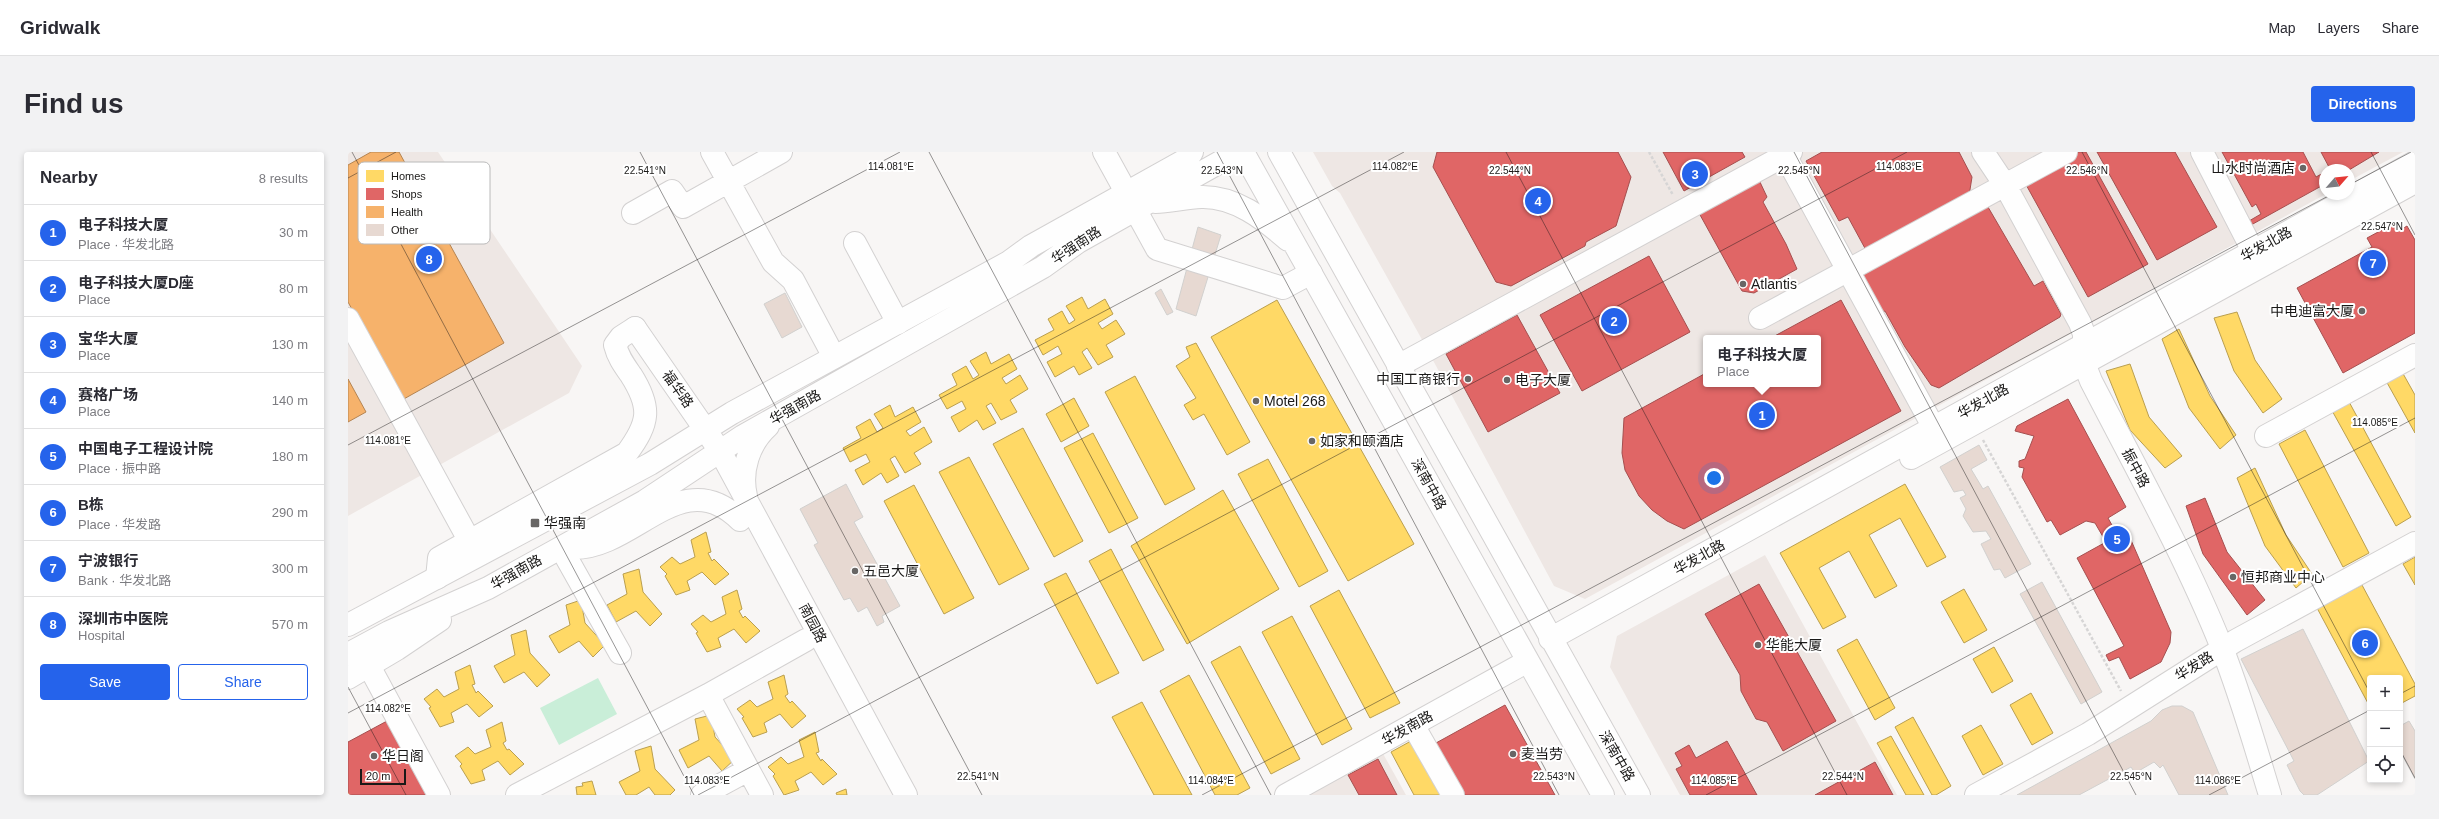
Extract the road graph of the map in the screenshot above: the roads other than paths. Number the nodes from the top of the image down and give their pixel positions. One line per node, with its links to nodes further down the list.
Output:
1 (712, 152): 14 (main road)
2 (781, 152): 14 (main road)
3 (1104, 152): 16 (main road)
4 (1118, 152): 16 (main road)
5 (1238, 152): 16 (main road, 华强南路)
6 (1243, 152): 19 (main road, 深南中路)
7 (1279, 152): 29 (main road, 深南中路)
8 (1983, 152): 15 (main road, 振中路)
9 (2066, 152): 15 (main road)
10 (2202, 152): 20 (main road)
11 (1788, 154): 21 (main road); 29 (main road)
12 (1189, 156): 16 (main road, 华强南路)
13 (2413, 165): 20 (main road, 华发北路); 26 (main road, 华发北路)
14 (728, 181): 17 (main road); 28 (main road)
15 (2005, 185): 21 (main road); 26 (main road, 振中路)
16 (1136, 201): 19 (main road); 22 (main road); 25 (main road, 华强南路); 30 (main road, 华强南路)
17 (633, 213)
18 (856, 243): 25 (main road)
19 (1298, 250): 22 (main road, 深南中路)
20 (2253, 251): 26 (main road, 华发北路)
21 (1848, 270): 23 (main road); 31 (main road)
22 (1311, 273): 49 (main road, 深南中路)
23 (1760, 318)
24 (348, 319): 38 (main road)
25 (898, 323): 28 (main road, 华强南路)
26 (2084, 354): 31 (main road, 华发北路); 45 (main road, 华发北路); 46 (main road, 振中路)
27 (2415, 355): 33 (main road)
28 (834, 357): 32 (main road, 华强南路)
29 (1398, 366): 45 (main road, 深南中路)
30 (777, 417): 34 (main road, 华强南路); 37 (main road)
31 (1934, 428): 45 (main road, 华发北路)
32 (705, 430): 34 (main road, 福华路); 35 (main road, 华强南路); 38 (main road, 福华路)
33 (2266, 436)
34 (714, 455): 36 (main road, 华强南路); 37 (main road, 南园路)
35 (650, 464): 36 (main road); 41 (main road, 华强南路)
36 (664, 489): 40 (main road, 华强南路)
37 (744, 512): 40 (main road); 44 (main road, 南园路); 60 (main road, 南园路)
38 (469, 540): 41 (main road)
39 (2415, 543): 46 (main road, 华发路)
40 (561, 548): 42 (main road, 华强南路); 47 (main road)
41 (436, 578): 43 (main road, 华强南路)
42 (488, 588): 48 (main road, 华强南路); 50 (main road)
43 (348, 625)
44 (806, 640): 52 (main road); 59 (main road, 南园路)
45 (1554, 645): 64 (main road, 深南中路)
46 (2222, 649): 65 (main road, 华发路); 66 (main road, 振中路)
47 (620, 653)
48 (348, 654)
49 (1528, 661): 53 (main road, 华发南路); 63 (main road, 深南中路)
50 (369, 666): 51 (main road); 55 (main road)
51 (348, 678)
52 (708, 695): 54 (main road); 56 (main road)
53 (1413, 725): 61 (main road, 华发南路); 62 (main road)
54 (748, 770): 57 (main road); 58 (main road)
55 (439, 795)
56 (517, 795)
57 (702, 795)
58 (762, 795)
59 (890, 795)
60 (906, 795)
61 (1286, 795)
62 (1453, 795)
63 (1603, 795)
64 (1639, 795)
65 (1976, 795)
66 (2270, 795)

